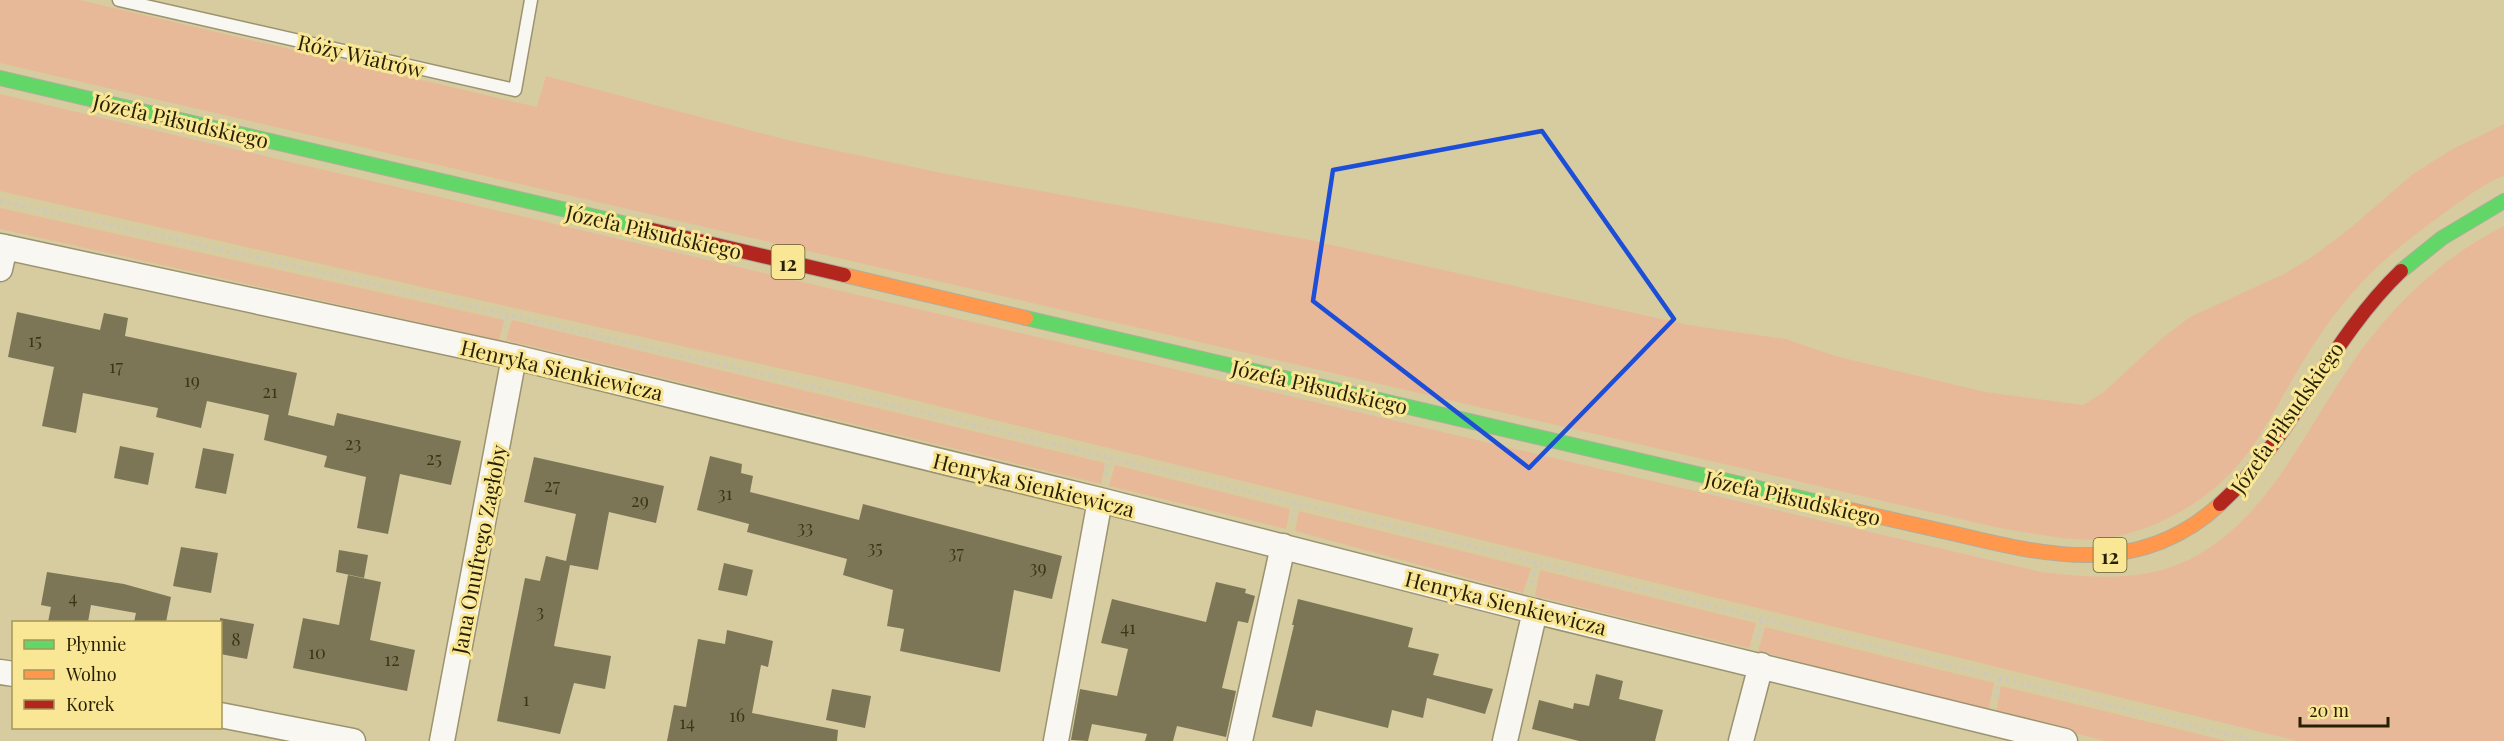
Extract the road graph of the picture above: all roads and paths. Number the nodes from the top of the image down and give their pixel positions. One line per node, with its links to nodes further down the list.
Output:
1 (119, 0): 2 (lane, Róży Wiatrów)
2 (531, 0)
3 (0, 78): 5 (main road, Józefa Piłsudskiego / 12)
4 (0, 201): 14 (path)
5 (2504, 201)
6 (2, 254): 7 (street, Henryka Sienkiewicza)
7 (514, 357): 8 (street, Henryka Sienkiewicza); 16 (street, Jana Onufrego Zagłoby)
8 (1100, 500): 9 (street, Henryka Sienkiewicza); 17 (street)
9 (1283, 546): 10 (street, Henryka Sienkiewicza); 18 (street)
10 (1535, 611): 11 (street, Henryka Sienkiewicza); 19 (street)
11 (1761, 665): 13 (street, Henryka Sienkiewicza); 20 (street)
12 (222, 715): 15 (street)
13 (1997, 733): 21 (street, Henryka Sienkiewicza)
14 (2236, 739): 22 (path)
15 (353, 741)
16 (442, 741)
17 (1056, 741)
18 (1240, 741)
19 (1505, 741)
20 (1741, 741)
21 (2065, 741)
22 (2254, 741)

